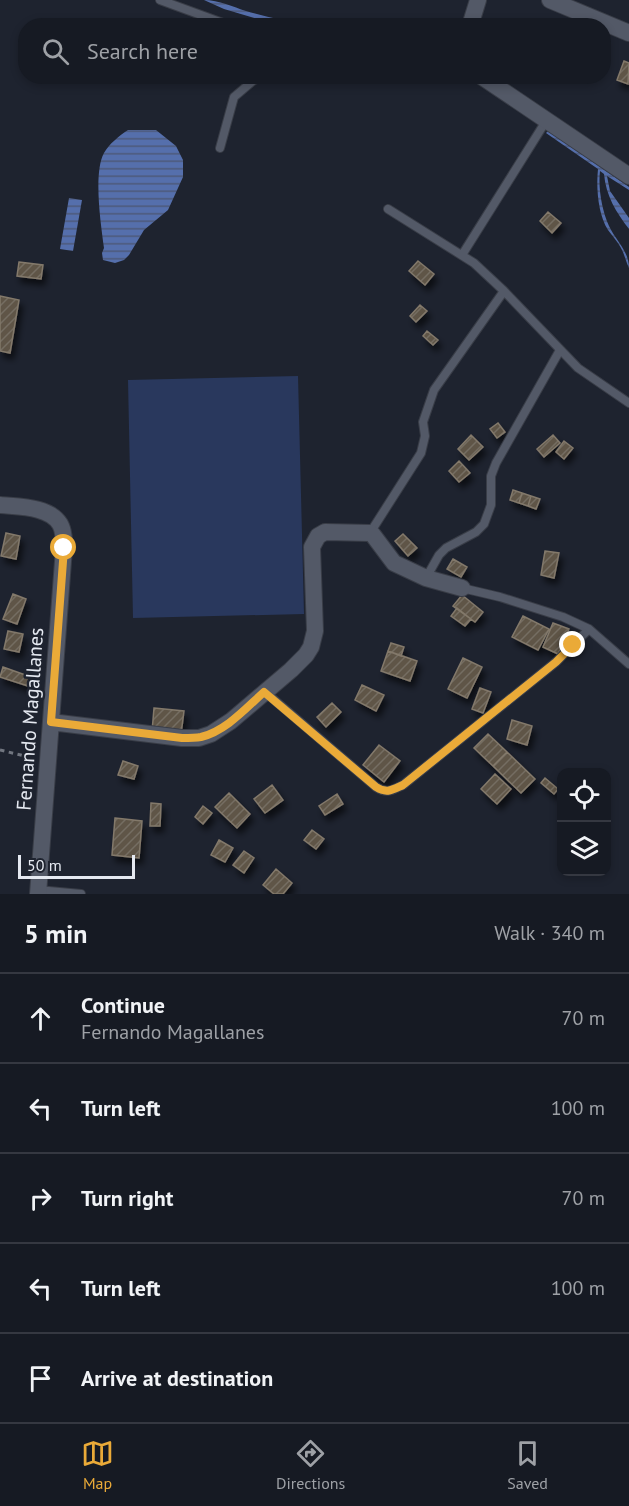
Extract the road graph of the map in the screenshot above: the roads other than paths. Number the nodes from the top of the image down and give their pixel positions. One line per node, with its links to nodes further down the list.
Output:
1 (160, 0): 4 (lane)
2 (478, 0): 5 (street)
3 (550, 0): 6 (street)
4 (209, 18)
5 (472, 18)
6 (593, 18)
7 (611, 25): 8 (street)
8 (629, 33)
9 (249, 84): 12 (lane)
10 (493, 84): 11 (street)
11 (546, 121): 13 (street); 15 (lane)
12 (219, 148)
13 (629, 177)
14 (388, 209): 15 (lane)
15 (462, 255): 16 (lane)
16 (504, 291): 17 (lane); 20 (lane)
17 (560, 350): 18 (lane); 21 (lane)
18 (629, 403)
19 (0, 505): 26 (street, Fernando Magallanes)
20 (370, 533): 21 (street); 25 (street)
21 (426, 578): 22 (street)
22 (462, 588): 23 (lane)
23 (589, 629): 24 (lane); 25 (lane)
24 (629, 664)
25 (264, 692): 26 (street)
26 (51, 722): 27 (street, Fernando Magallanes)
27 (38, 892): 28 (lane)
28 (81, 894)

